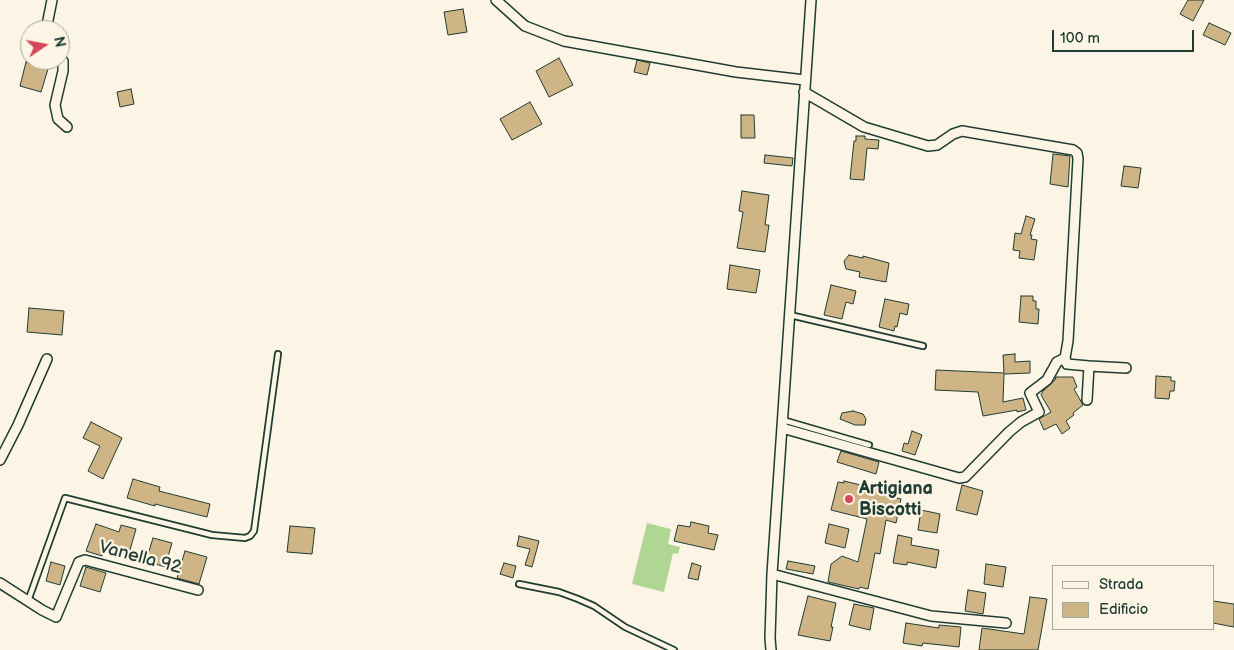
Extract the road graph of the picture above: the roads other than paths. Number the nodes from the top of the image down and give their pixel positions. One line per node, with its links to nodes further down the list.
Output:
1 (46, 0): 5 (street)
2 (52, 0): 6 (street)
3 (496, 0): 8 (street)
4 (811, 0): 8 (street)
5 (42, 20)
6 (48, 20)
7 (63, 70): 10 (street)
8 (805, 80): 9 (street)
9 (804, 92): 11 (street); 14 (street)
10 (67, 127)
11 (790, 315): 12 (lane); 19 (street)
12 (924, 346)
13 (278, 354): 26 (lane)
14 (1065, 358): 16 (street); 19 (street)
15 (47, 359): 21 (street)
16 (1089, 366): 17 (street); 18 (street)
17 (1126, 368)
18 (1087, 400)
19 (783, 424): 20 (lane); 22 (street)
20 (870, 445)
21 (0, 460)
22 (772, 574): 27 (street); 29 (street)
23 (0, 584): 26 (street, Vanella 92)
24 (519, 584): 28 (lane)
25 (198, 590): 26 (street, Vanella 92)
26 (28, 602)
27 (1006, 624)
28 (674, 650)
29 (771, 650)

